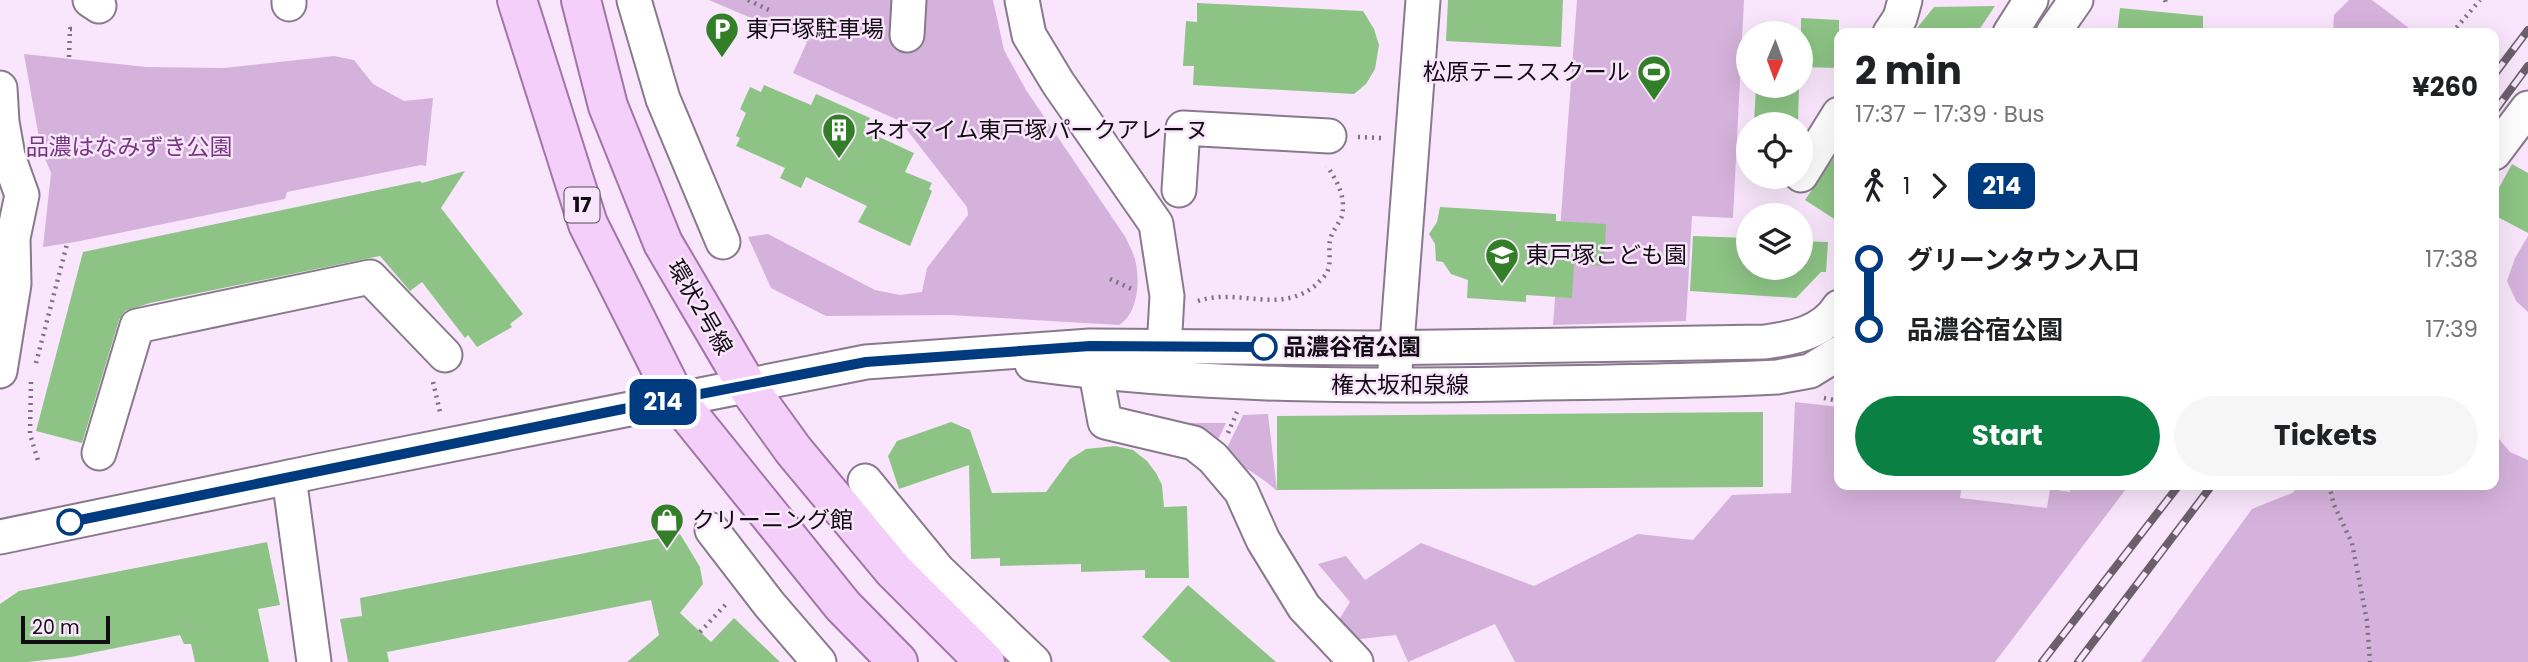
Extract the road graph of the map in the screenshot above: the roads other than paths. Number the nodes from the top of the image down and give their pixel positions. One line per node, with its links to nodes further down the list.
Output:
1 (517, 0): 30 (main road, 17)
2 (581, 0): 28 (main road, 環状2号線)
3 (634, 0): 19 (street)
4 (909, 0): 11 (street)
5 (1022, 0): 25 (street)
6 (1423, 0): 21 (street)
7 (1905, 0): 9 (street)
8 (2031, 0): 10 (street)
9 (1893, 28)
10 (2013, 28)
11 (907, 35)
12 (0, 88): 26 (street)
13 (2528, 108): 16 (street)
14 (1834, 122): 17 (street)
15 (1316, 135): 18 (street)
16 (2499, 146)
17 (1813, 156)
18 (1179, 190)
19 (723, 242)
20 (1834, 313): 21 (street, 権太坂和泉線)
21 (1395, 347): 25 (street, 権太坂和泉線); 29 (street)
22 (957, 354): 25 (street, 権太坂和泉線); 27 (street, 権太坂和泉線); 28 (street, 権太坂和泉線)
23 (445, 355): 31 (street)
24 (1834, 356): 29 (street, 権太坂和泉線)
25 (1163, 361): 27 (street, 権太坂和泉線); 29 (street, 権太坂和泉線)
26 (0, 371)
27 (1096, 373): 41 (street)
28 (747, 386): 30 (street, 権太坂和泉線); 39 (main road, 環状2号線)
29 (1394, 387)
30 (676, 399): 32 (street, 権太坂和泉線); 38 (main road, 17)
31 (99, 453)
32 (289, 477): 35 (street, 権太坂和泉線); 36 (street)
33 (864, 481): 40 (street)
34 (712, 530): 37 (street)
35 (0, 537)
36 (314, 662)
37 (819, 662)
38 (898, 662)
39 (985, 662)
40 (1034, 662)
41 (1356, 662)

